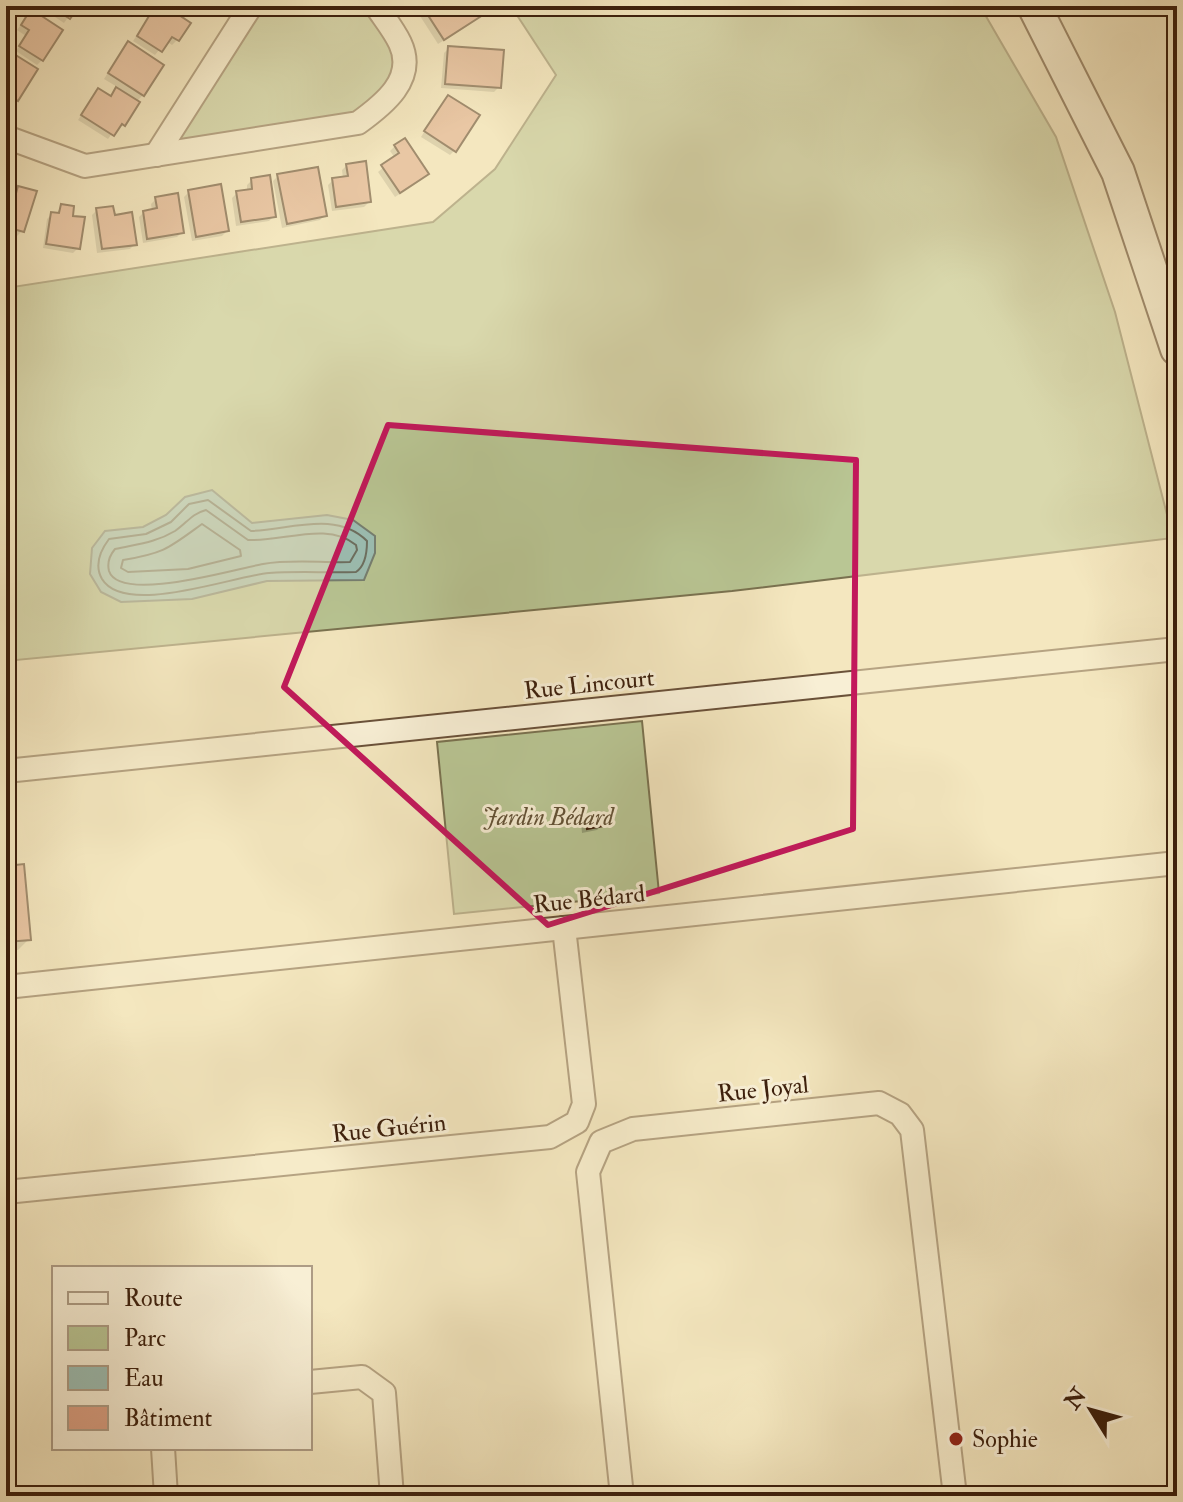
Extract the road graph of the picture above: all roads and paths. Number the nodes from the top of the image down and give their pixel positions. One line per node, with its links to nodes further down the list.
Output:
1 (251, 6): 5 (street)
2 (376, 6): 5 (street)
3 (1034, 6): 6 (main road)
4 (6, 137): 5 (street)
5 (156, 155)
6 (1177, 349)
7 (1177, 649): 8 (street, Rue Lincourt)
8 (6, 771)
9 (1177, 863): 10 (street, Rue Bédard)
10 (564, 928): 11 (street, Rue Bédard); 12 (street, Rue Guérin)
11 (6, 987)
12 (6, 1192)
13 (312, 1382): 16 (street)
14 (163, 1450): 15 (street)
15 (166, 1496)
16 (392, 1496)
17 (622, 1496): 18 (street, Rue Joyal)
18 (955, 1496)

